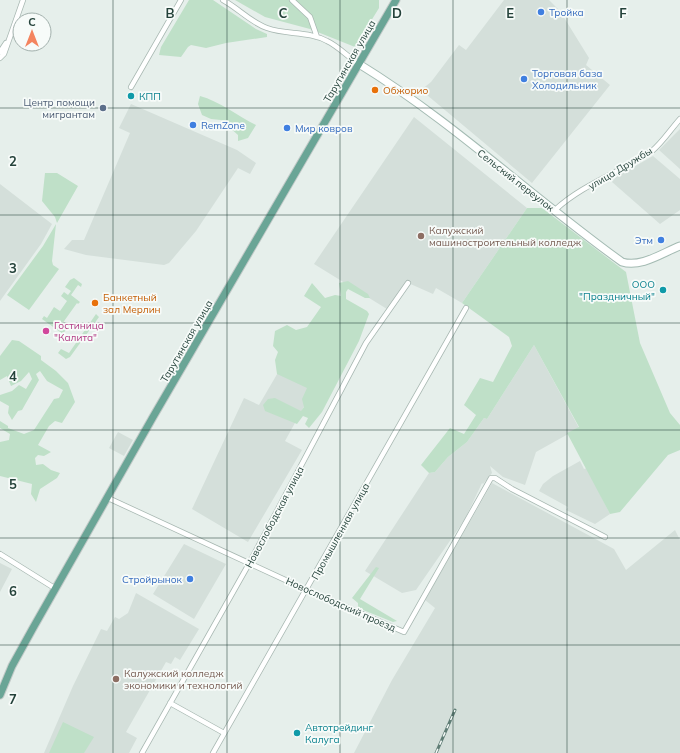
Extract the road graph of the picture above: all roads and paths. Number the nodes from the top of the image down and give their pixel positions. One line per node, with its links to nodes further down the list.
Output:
1 (23, 0): 7 (street)
2 (181, 0): 11 (street)
3 (223, 0): 6 (street)
4 (292, 0): 6 (street)
5 (396, 0): 10 (main road, Тарутинская улица)
6 (317, 37): 10 (street)
7 (9, 39): 8 (street); 9 (street)
8 (0, 52)
9 (0, 58)
10 (359, 64): 13 (street, Сельский переулок); 17 (main road, Тарутинская улица)
11 (131, 87)
12 (680, 119): 13 (street, улица Дружбы)
13 (555, 210): 14 (street, Сельский переулок)
14 (680, 246)
15 (408, 283): 20 (street, Новослободская улица)
16 (466, 308): 22 (street, Промышленная улица)
17 (108, 498): 20 (street, Новослободский проезд); 21 (main road, Тарутинская улица)
18 (605, 537): 22 (street, Новослободский проезд)
19 (0, 554): 21 (street)
20 (250, 562): 22 (street, Новослободский проезд); 24 (street, Новослободская улица)
21 (56, 589): 23 (main road, Тарутинская улица)
22 (307, 590): 25 (street, Промышленная улица)
23 (0, 695)
24 (170, 703): 25 (street); 26 (street, Новослободская улица)
25 (224, 733): 27 (street, Промышленная улица)
26 (142, 753)
27 (213, 753)

